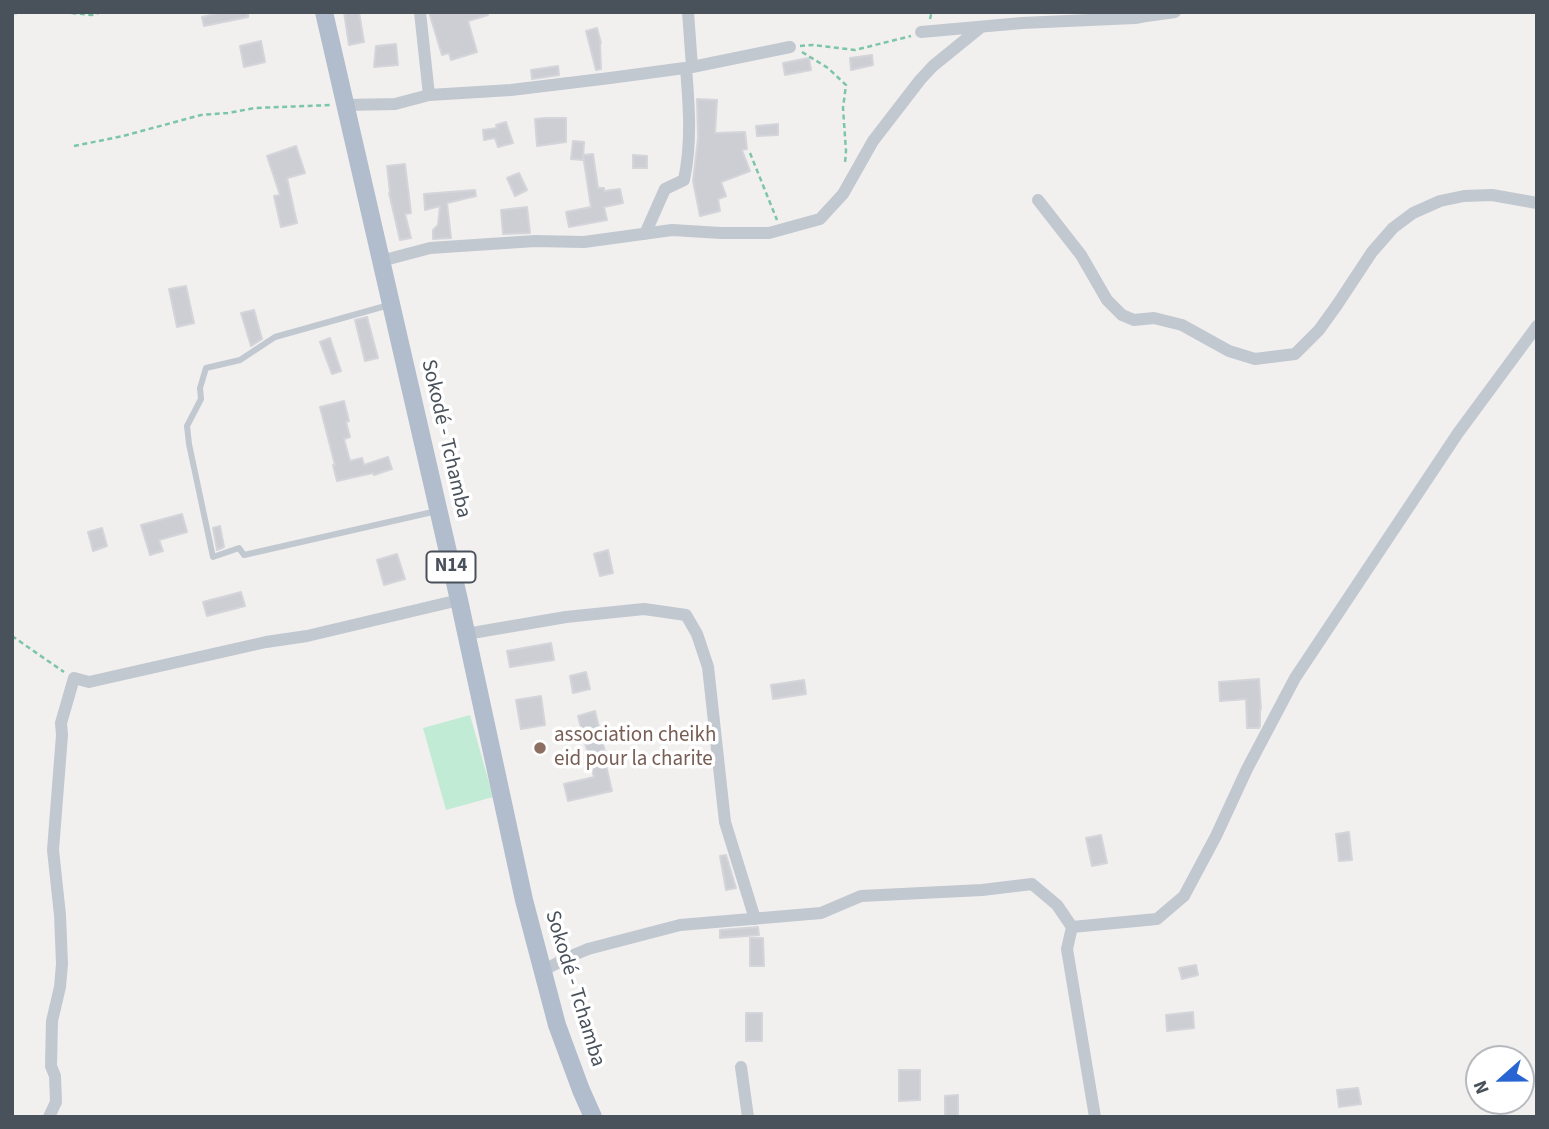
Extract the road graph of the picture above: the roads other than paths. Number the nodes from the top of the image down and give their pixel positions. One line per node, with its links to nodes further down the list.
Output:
1 (324, 12): 13 (main road, Sokodé - Tchamba / N14)
2 (688, 12): 11 (street)
3 (1035, 12): 7 (street)
4 (1175, 12): 6 (street)
5 (421, 13): 12 (street)
6 (1148, 14): 7 (street)
7 (1022, 23): 8 (street)
8 (981, 27): 9 (street); 16 (street)
9 (921, 32)
10 (790, 47): 11 (street)
11 (689, 67): 12 (street); 16 (street)
12 (429, 95): 13 (street)
13 (345, 105): 17 (main road, Sokodé - Tchamba / N14)
14 (1038, 200): 15 (street)
15 (1537, 203)
16 (645, 234): 17 (street)
17 (381, 261): 18 (main road, Sokodé - Tchamba / N14)
18 (391, 304): 20 (main road, Sokodé - Tchamba / N14); 20 (lane)
19 (1537, 326): 24 (street)
20 (438, 511): 21 (main road, Sokodé - Tchamba / N14)
21 (459, 600): 22 (main road, Sokodé - Tchamba / N14); 27 (street)
22 (466, 634): 23 (street); 25 (main road, Sokodé - Tchamba / N14)
23 (755, 919): 24 (street); 25 (street)
24 (1072, 927): 30 (street)
25 (542, 971): 28 (main road, Sokodé - Tchamba / N14)
26 (741, 1067): 29 (street)
27 (49, 1117)
28 (593, 1117)
29 (748, 1117)
30 (1095, 1117)

